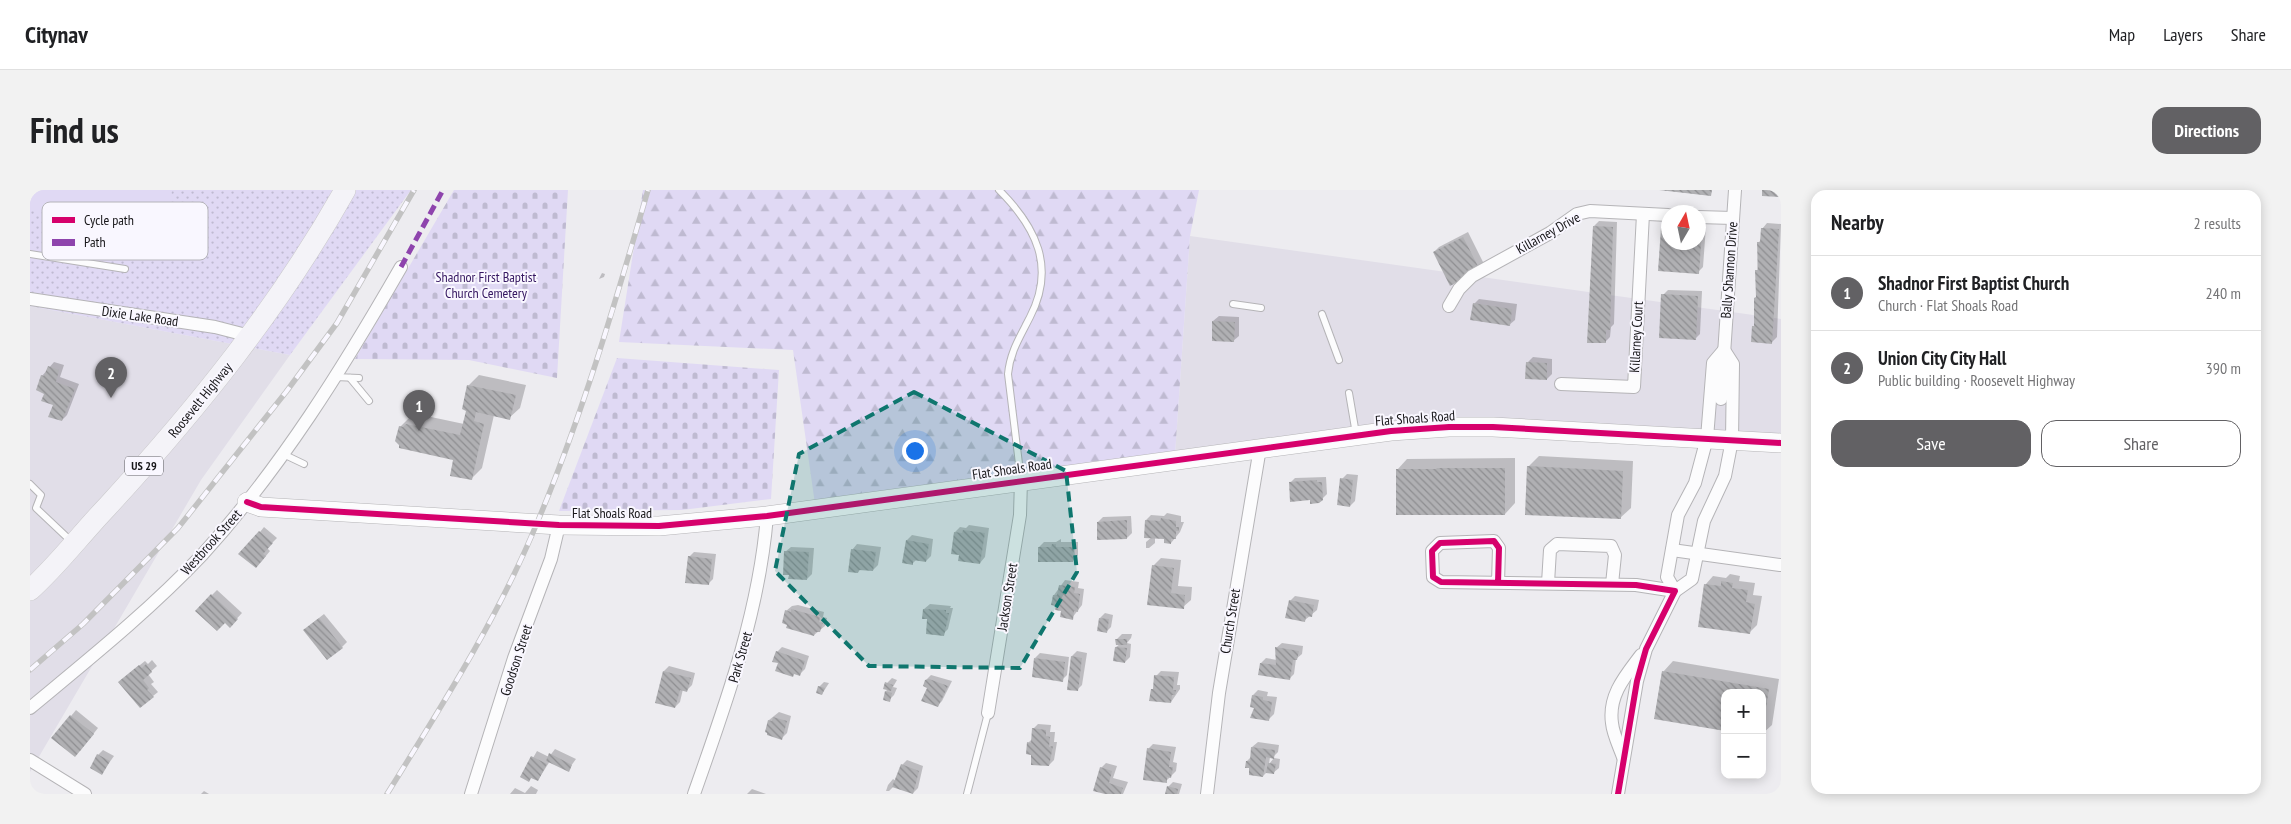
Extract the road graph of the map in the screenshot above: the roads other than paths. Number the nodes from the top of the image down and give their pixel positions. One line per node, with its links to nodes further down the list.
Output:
1 (344, 190): 16 (main road, Roosevelt Highway / US 29)
2 (999, 190): 33 (lane)
3 (1735, 190): 7 (street, Bally Shannon Drive)
4 (1643, 214): 5 (street, Killarney Drive); 13 (street, Killarney Drive); 22 (street, Killarney Court)
5 (1661, 215)
6 (1706, 217): 7 (street)
7 (1733, 218): 17 (street, Bally Shannon Drive)
8 (68, 260): 10 (lane)
9 (401, 266): 19 (street, Westbrook Street)
10 (125, 269)
11 (30, 299): 16 (street, Dixie Lake Road)
12 (1233, 304): 14 (lane)
13 (1449, 306)
14 (1261, 308)
15 (1322, 314): 18 (lane)
16 (250, 336): 38 (main road, Roosevelt Highway / US 29)
17 (1724, 350): 24 (street, Bally Shannon Drive); 24 (street, Bally Shannon Drive)
18 (1339, 360)
19 (335, 376): 20 (lane); 31 (street, Westbrook Street)
20 (350, 378): 21 (lane); 25 (lane)
21 (359, 378)
22 (1561, 384)
23 (1349, 393): 26 (lane)
24 (1721, 399): 27 (street, Bally Shannon Drive); 28 (street, Bally Shannon Drive)
25 (368, 401)
26 (1357, 435): 27 (street, Flat Shoals Road); 30 (street, Flat Shoals Road)
27 (1707, 438): 28 (street, Flat Shoals Road); 39 (street, Bally Shannon Drive)
28 (1732, 440): 29 (street, Flat Shoals Road); 40 (street, Bally Shannon Drive)
29 (1781, 443)
30 (1260, 448): 33 (street, Flat Shoals Road); 56 (street, Church Street)
31 (284, 454): 32 (lane); 35 (street, Westbrook Street)
32 (304, 464)
33 (1021, 480): 36 (street, Flat Shoals Road); 49 (street, Jackson Street)
34 (30, 484): 38 (lane)
35 (248, 502): 37 (street, Flat Shoals Road); 48 (street, Westbrook Street)
36 (768, 516): 37 (street, Flat Shoals Road); 54 (street, Park Street)
37 (559, 525): 53 (street, Goodson Street)
38 (74, 544): 45 (main road, Roosevelt Highway / US 29)
39 (1672, 550): 40 (street); 46 (street, Bally Shannon Drive)
40 (1697, 554): 41 (street); 46 (street, Bally Shannon Drive)
41 (1780, 565)
42 (1498, 583): 42 (street); 43 (street)
43 (1548, 583): 44 (street); 44 (street)
44 (1612, 584): 46 (street)
45 (30, 590)
46 (1675, 591): 47 (street)
47 (1646, 649): 51 (street); 51 (street)
48 (30, 708)
49 (988, 713): 55 (lane)
50 (30, 760): 52 (street)
51 (1624, 761): 57 (street)
52 (85, 794)
53 (471, 794)
54 (694, 794)
55 (967, 794)
56 (1207, 794)
57 (1618, 794)

